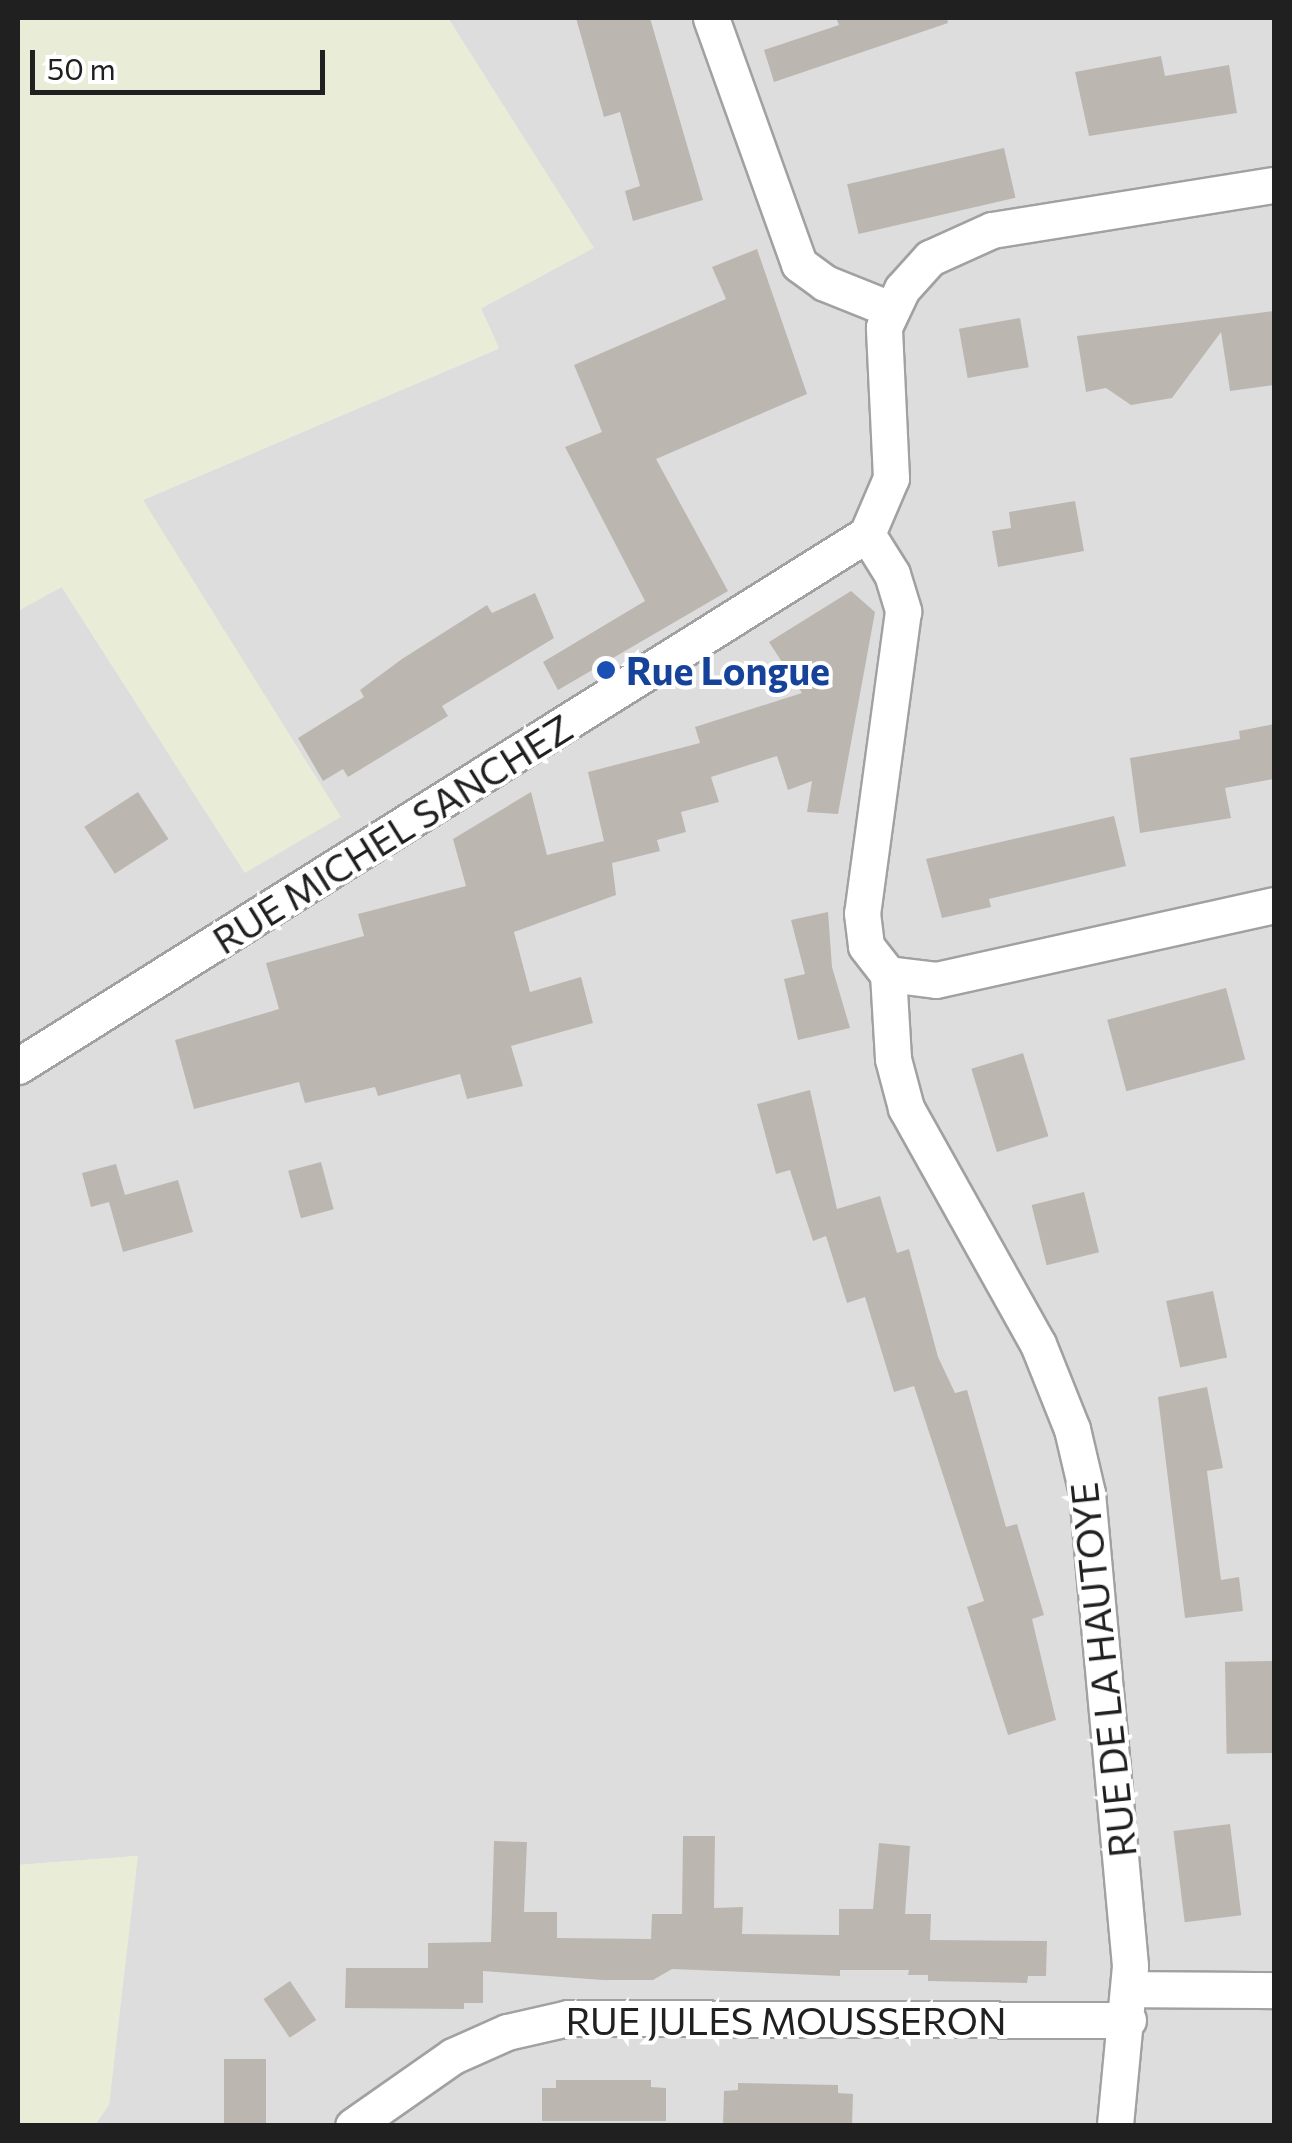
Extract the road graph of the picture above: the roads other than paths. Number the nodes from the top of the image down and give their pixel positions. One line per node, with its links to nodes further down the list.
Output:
1 (711, 18): 3 (street)
2 (1274, 185): 3 (street)
3 (890, 308): 4 (street)
4 (867, 534): 6 (street); 7 (street, RUE MICHEL SANCHEZ)
5 (1274, 905): 6 (street)
6 (888, 974): 9 (street, RUE DE LA HAUTOYE)
7 (18, 1066)
8 (1274, 1990): 9 (street, RUE JULES MOUSSERON)
9 (1129, 2005): 10 (street, RUE JULES MOUSSERON); 11 (street, RUE DE LA HAUTOYE)
10 (354, 2126)
11 (1115, 2126)

